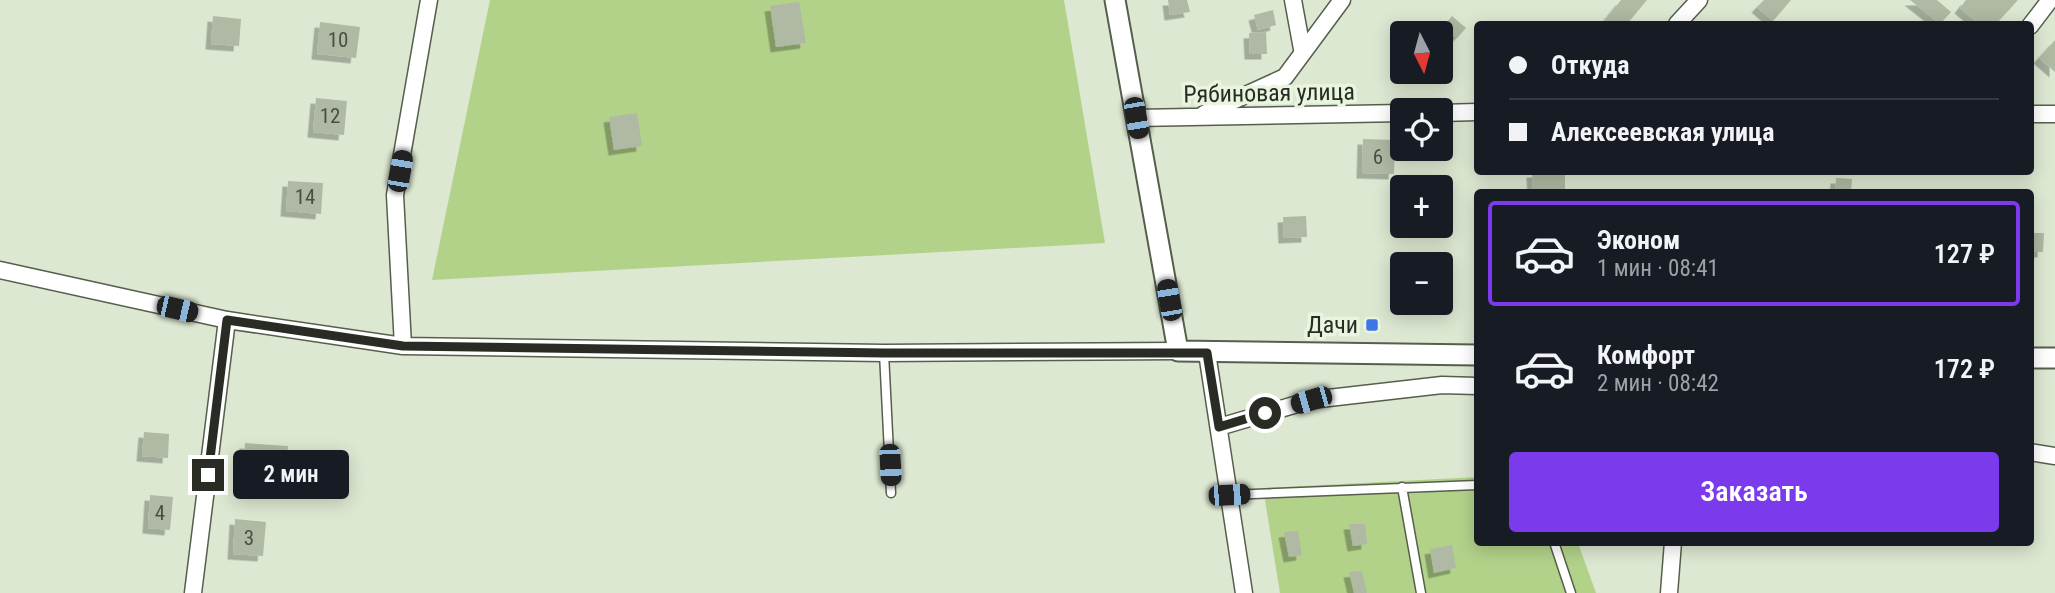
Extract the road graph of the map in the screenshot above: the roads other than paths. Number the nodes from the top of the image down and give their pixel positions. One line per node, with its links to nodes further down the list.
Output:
1 (429, 0): 19 (street)
2 (1115, 0): 16 (street)
3 (1293, 0): 9 (street)
4 (1342, 0): 9 (street)
5 (1699, 0): 7 (street)
6 (2050, 0): 8 (street)
7 (1680, 21)
8 (2034, 21)
9 (1302, 49): 15 (street)
10 (1474, 112): 12 (street)
11 (1390, 113): 15 (street, Рябиновая улица)
12 (1453, 113)
13 (2034, 114): 14 (street)
14 (2055, 114)
15 (1199, 117): 16 (street, Рябиновая улица)
16 (1136, 118): 20 (street)
17 (0, 270): 18 (street)
18 (227, 320): 19 (street); 36 (street)
19 (403, 346): 21 (street)
20 (1178, 351): 21 (street); 22 (street)
21 (884, 353): 32 (lane)
22 (1207, 353): 23 (street); 27 (street)
23 (1474, 355)
24 (2034, 358): 25 (street)
25 (2055, 358)
26 (1474, 386): 27 (street)
27 (1219, 427): 33 (street)
28 (2034, 453): 29 (street)
29 (2055, 456)
30 (1474, 485): 31 (lane)
31 (1402, 487): 33 (lane); 38 (lane)
32 (891, 493)
33 (1229, 495): 37 (street)
34 (1555, 546): 39 (lane)
35 (1673, 546): 40 (street)
36 (193, 593)
37 (1244, 593)
38 (1421, 593)
39 (1572, 593)
40 (1670, 593)

